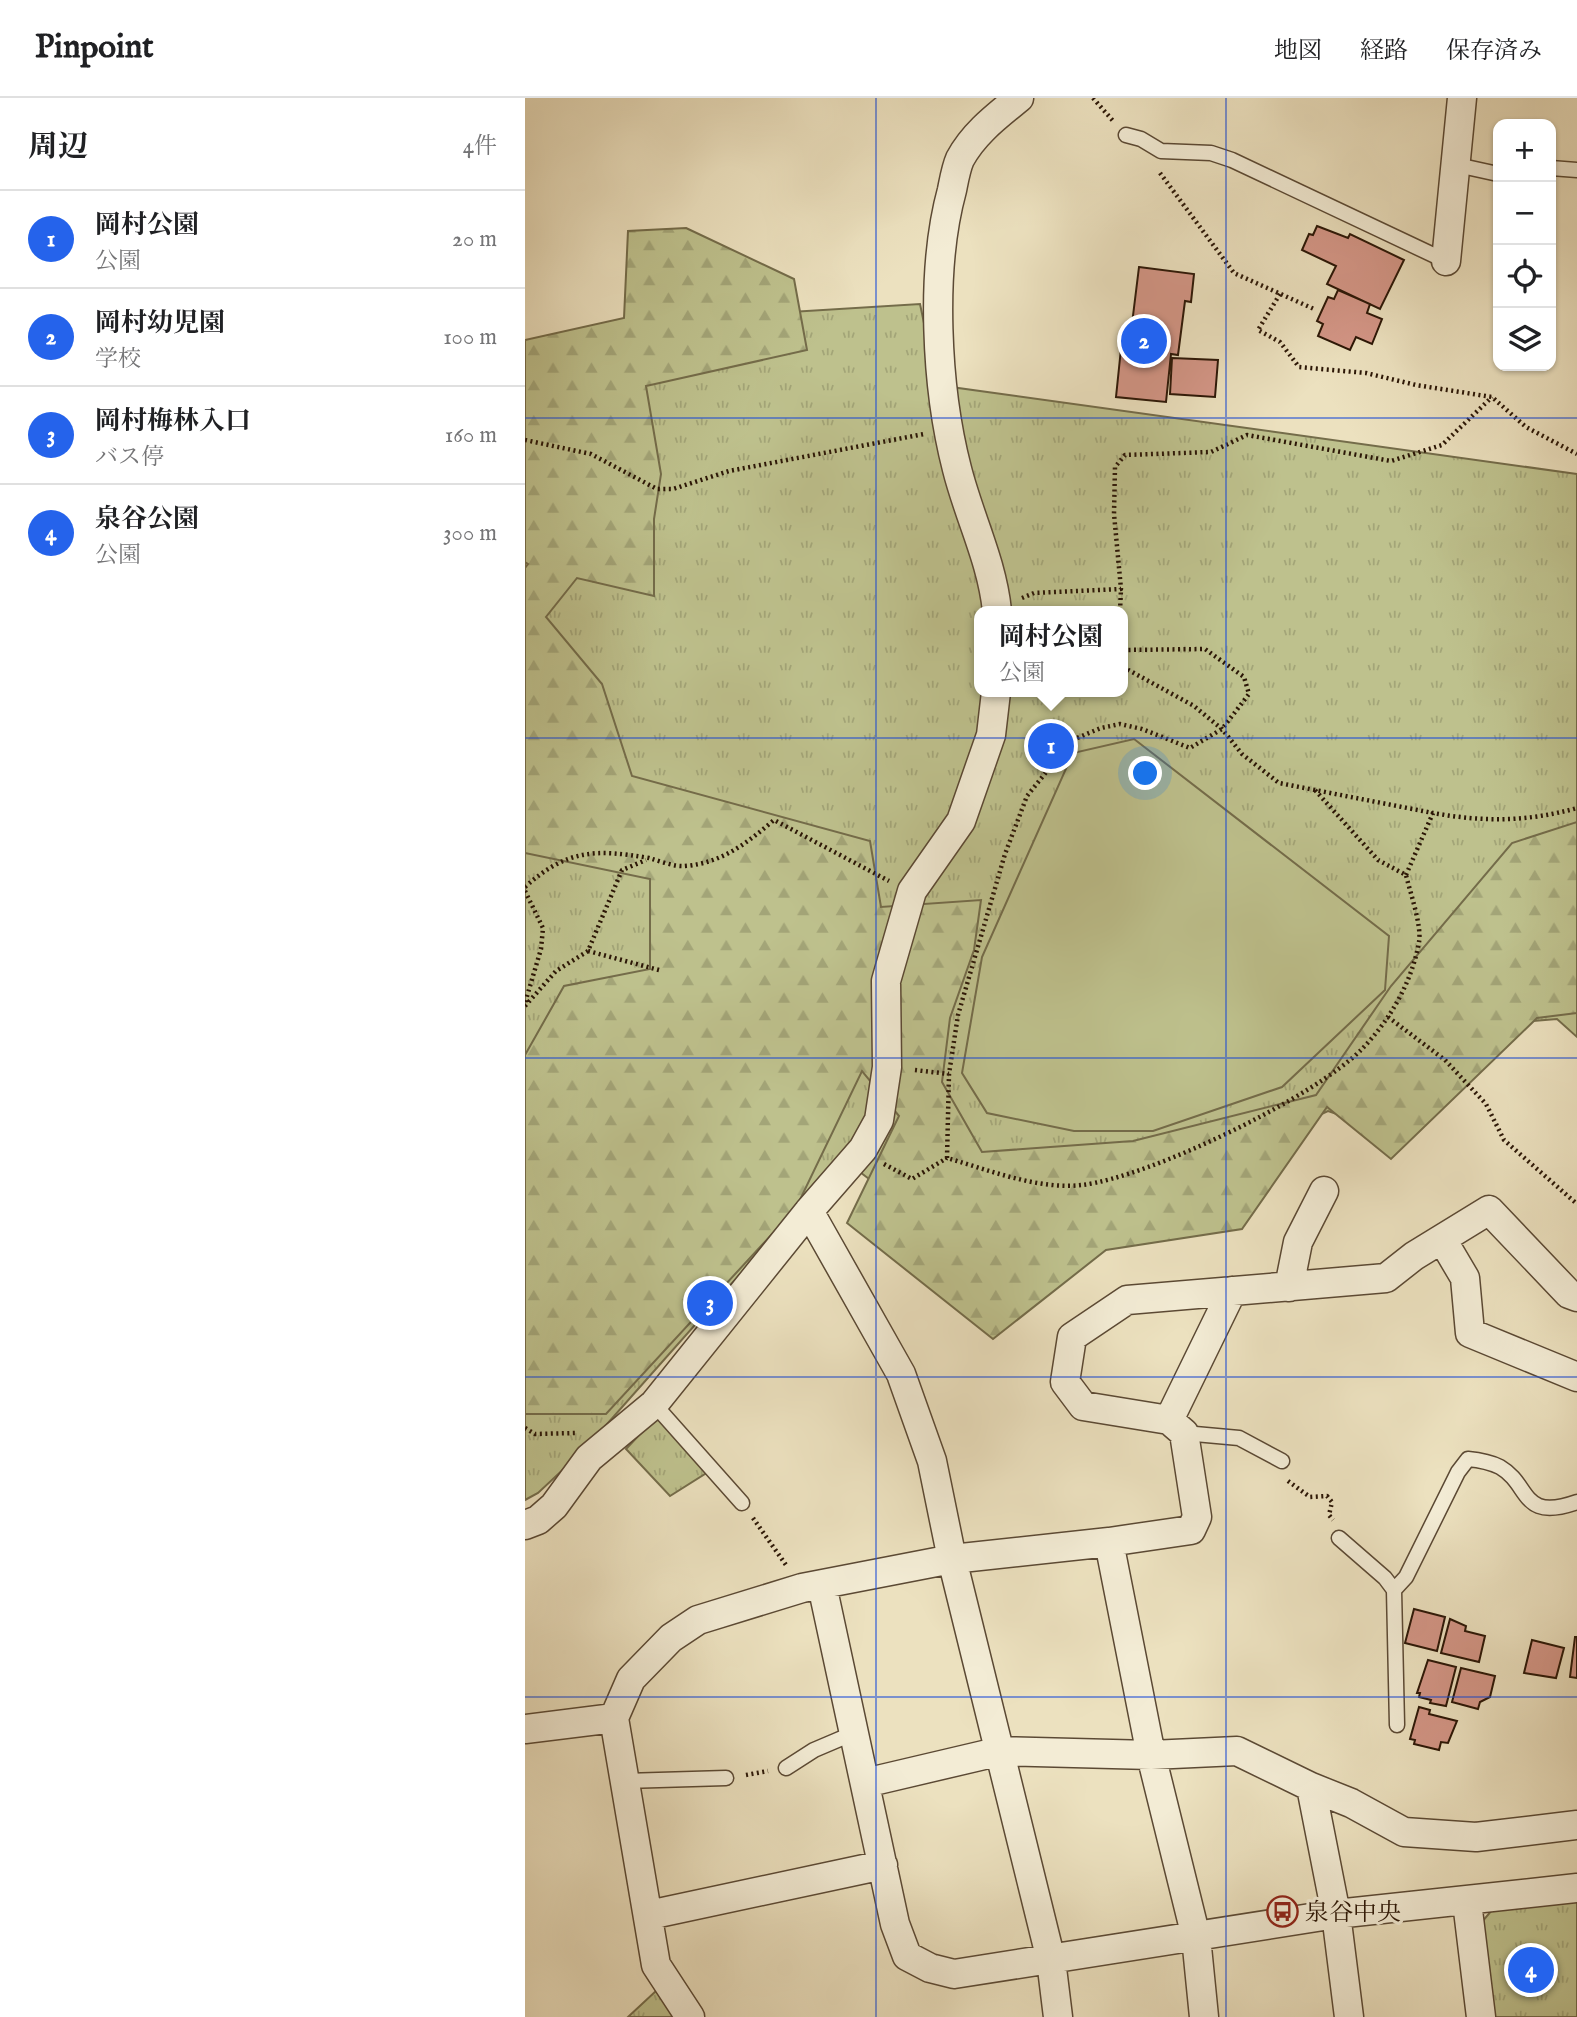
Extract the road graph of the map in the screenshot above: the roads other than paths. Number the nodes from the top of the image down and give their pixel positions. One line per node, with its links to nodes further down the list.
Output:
1 (1019, 98): 9 (street)
2 (1462, 98): 4 (street)
3 (1126, 135): 8 (lane)
4 (1457, 166): 7 (lane); 8 (street)
5 (1556, 168): 6 (lane)
6 (1577, 170)
7 (1493, 173)
8 (1446, 261)
9 (996, 601)
10 (995, 697): 12 (street)
11 (1324, 1191): 14 (street)
12 (809, 1211): 18 (street); 26 (street)
13 (1442, 1239): 14 (street); 16 (street); 17 (street)
14 (1289, 1287): 15 (street)
15 (1232, 1291): 19 (street); 19 (street)
16 (1577, 1297)
17 (1577, 1377)
18 (653, 1404): 22 (lane); 23 (street)
19 (1176, 1427): 20 (lane); 25 (street)
20 (1282, 1461)
21 (1577, 1502): 28 (lane)
22 (742, 1503)
23 (525, 1525)
24 (1339, 1538): 28 (lane)
25 (1109, 1542): 26 (street); 34 (street)
26 (952, 1559): 27 (street); 33 (street)
27 (812, 1586): 29 (street); 32 (street)
28 (1394, 1590): 30 (lane)
29 (614, 1718): 31 (street); 37 (street)
30 (1397, 1725)
31 (525, 1729)
32 (854, 1733): 35 (lane); 38 (street)
33 (1001, 1751): 34 (street); 38 (street); 47 (street)
34 (1151, 1755): 39 (street); 46 (street)
35 (786, 1768)
36 (726, 1778): 37 (lane)
37 (625, 1781): 45 (street)
38 (865, 1783): 41 (street)
39 (1311, 1787): 40 (street); 44 (street)
40 (1577, 1825)
41 (883, 1866): 45 (street); 47 (street)
42 (1577, 1888): 43 (street)
43 (1467, 1902): 44 (street); 52 (street)
44 (1336, 1914): 46 (street); 51 (street)
45 (649, 1915): 48 (street)
46 (1196, 1937): 47 (street); 50 (street)
47 (1051, 1960): 49 (street)
48 (689, 2017)
49 (1058, 2017)
50 (1204, 2017)
51 (1349, 2017)
52 (1481, 2017)

